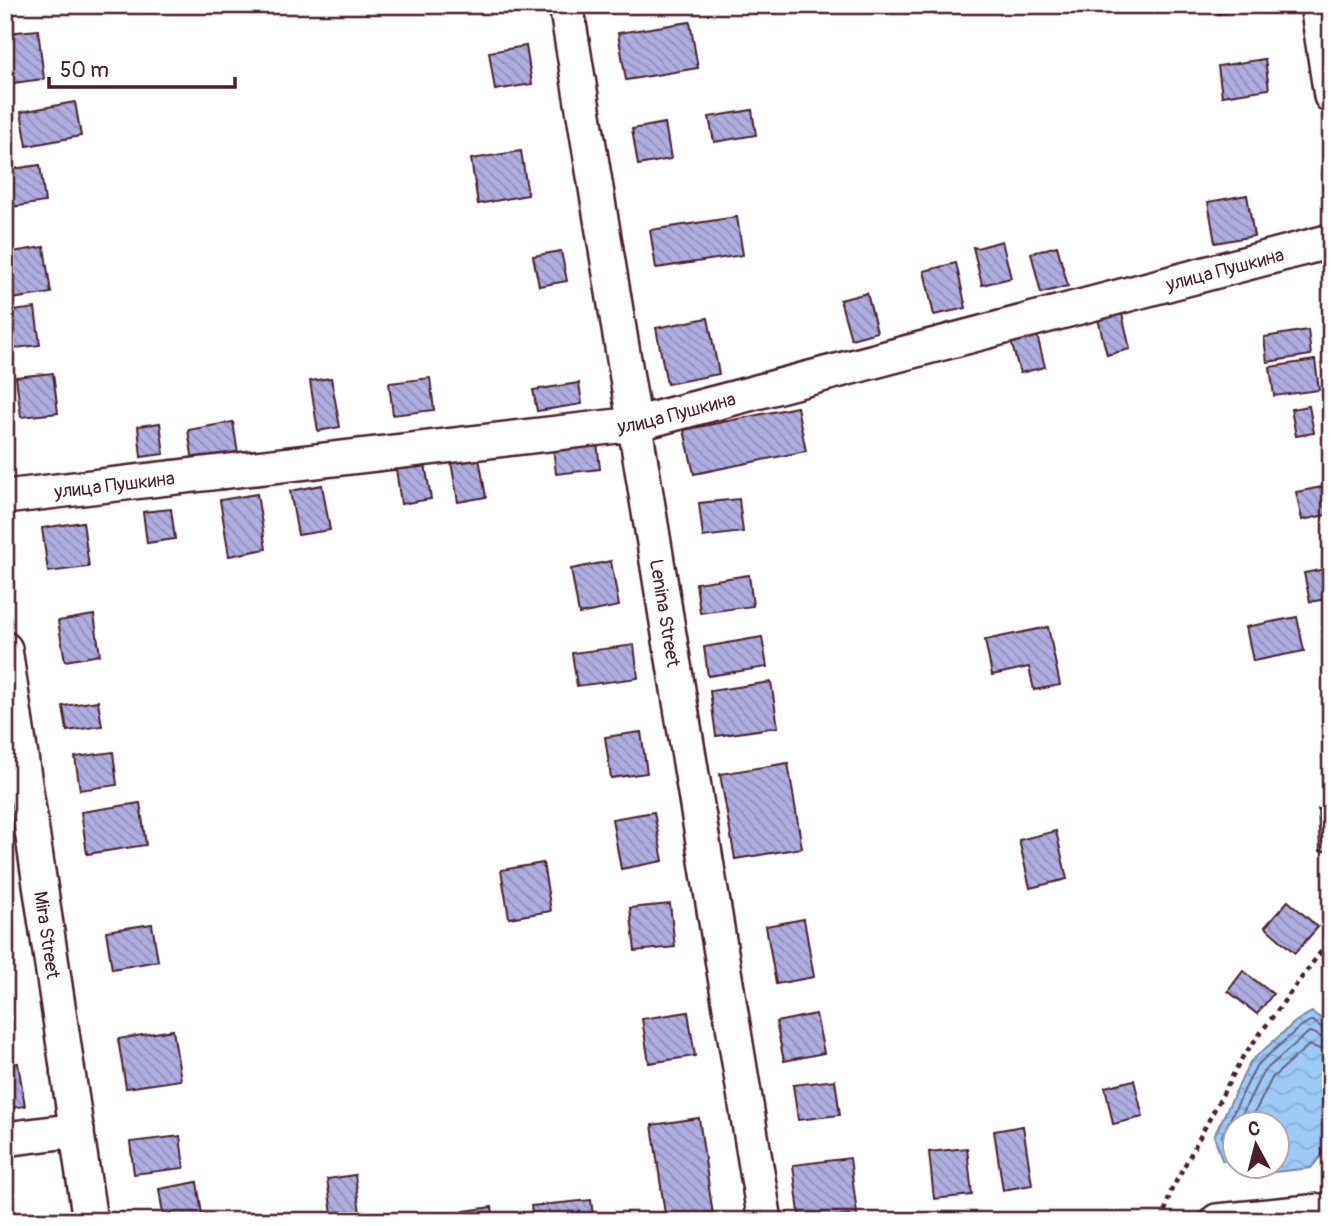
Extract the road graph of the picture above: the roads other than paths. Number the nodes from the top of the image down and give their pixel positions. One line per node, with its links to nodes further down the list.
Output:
1 (566, 5): 5 (street, Lenina Street)
2 (1317, 5): 3 (street)
3 (1331, 96)
4 (1331, 241): 5 (street, улица Пушкина)
5 (635, 424): 6 (street, улица Пушкина); 12 (street, Lenina Street)
6 (5, 497)
7 (5, 649): 8 (street, Mira Street)
8 (76, 1130): 9 (street); 11 (street, Mira Street)
9 (5, 1139)
10 (1331, 1210): 13 (street)
11 (90, 1221)
12 (765, 1221)
13 (1217, 1221)

